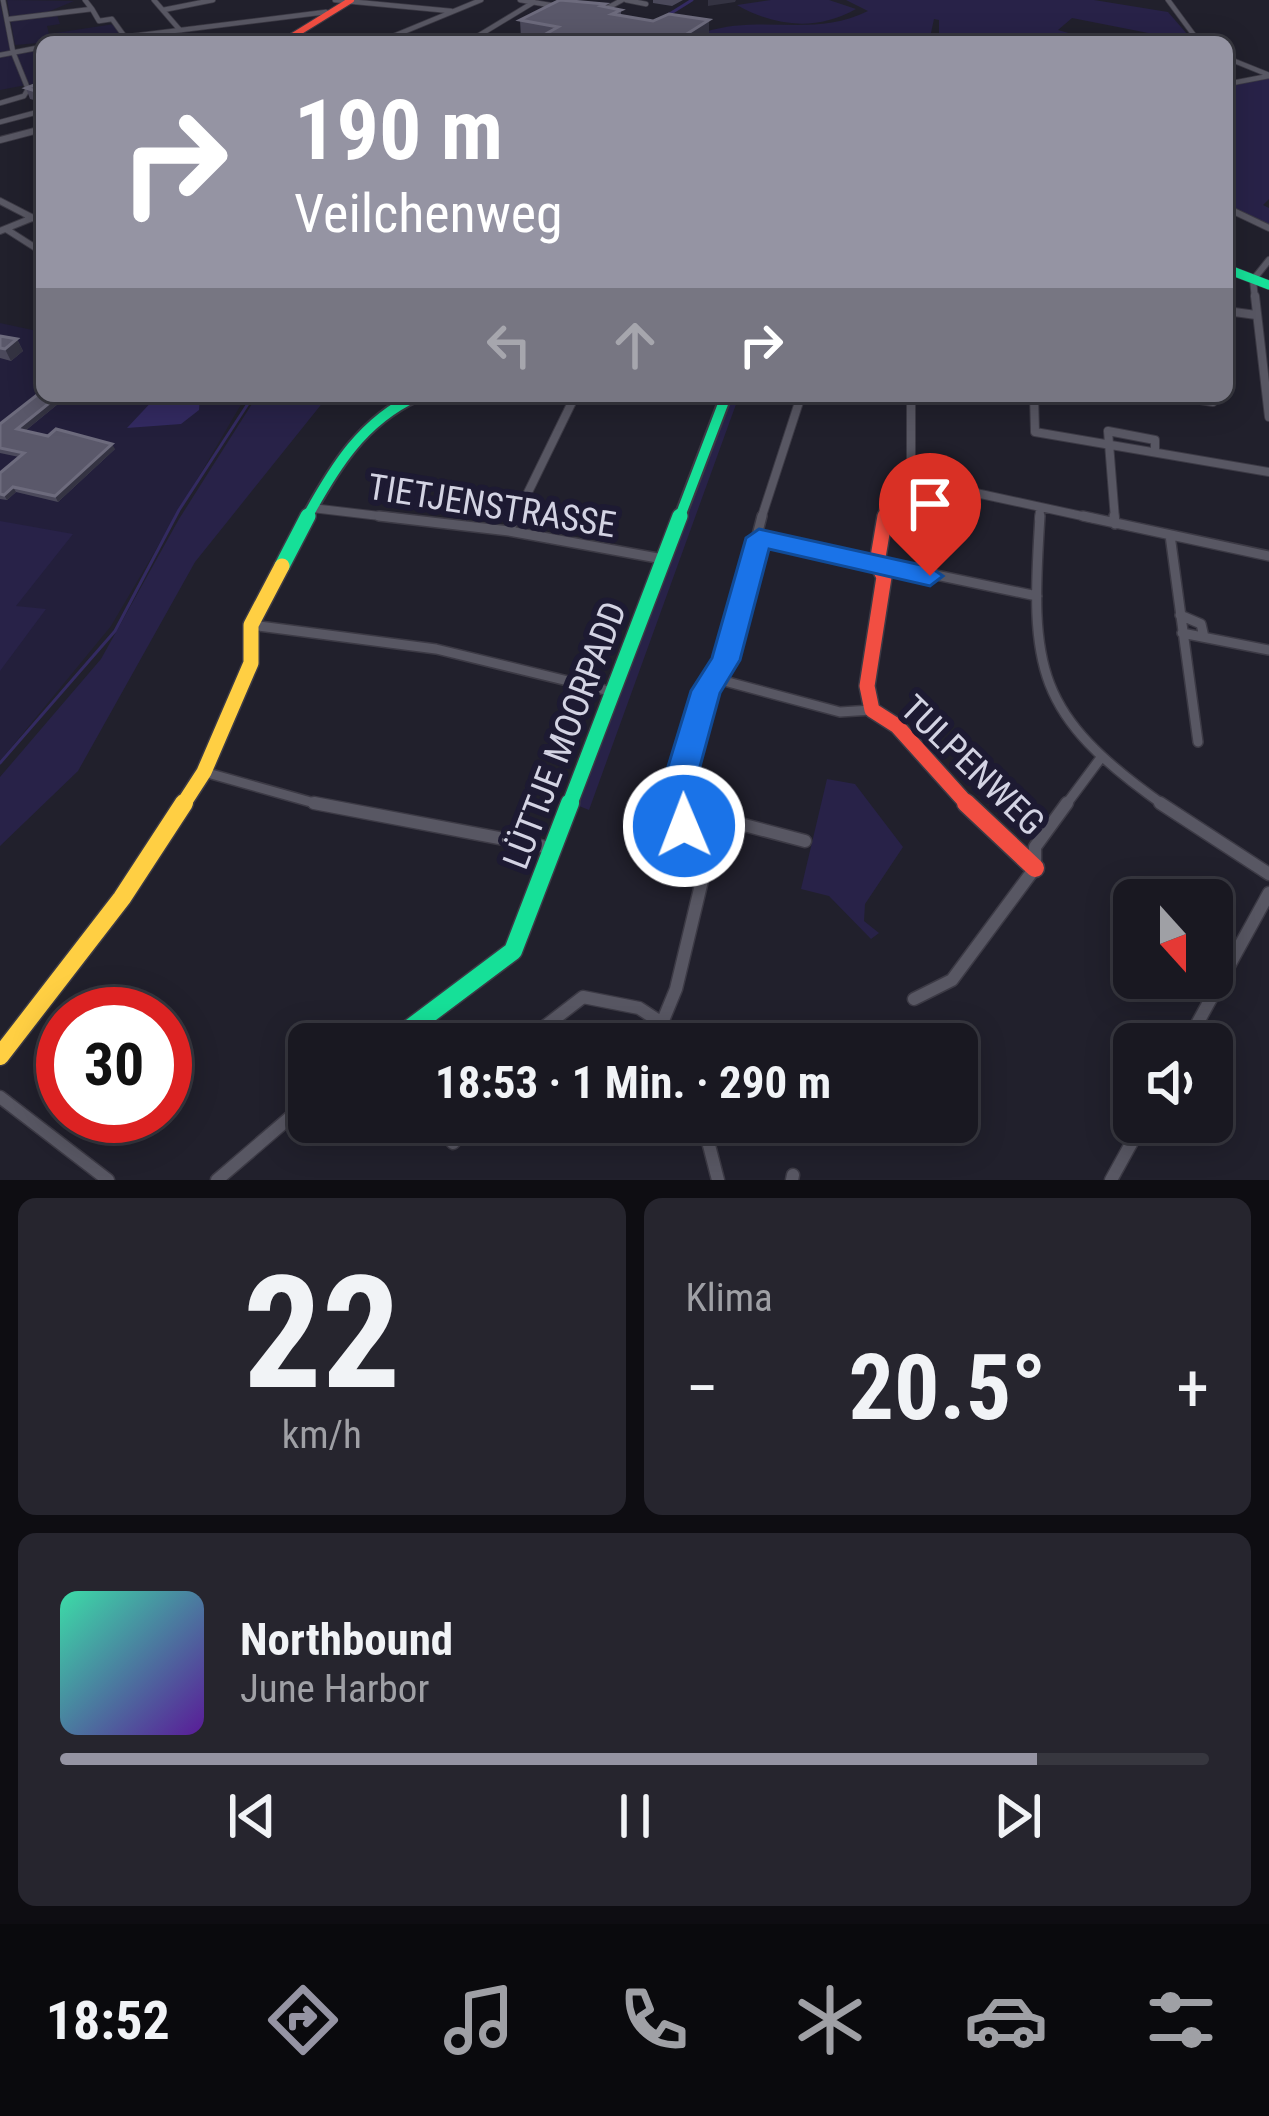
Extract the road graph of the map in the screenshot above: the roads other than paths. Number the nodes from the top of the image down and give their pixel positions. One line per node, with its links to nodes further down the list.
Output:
1 (3, 0): 20 (street)
2 (154, 0): 16 (street)
3 (213, 0): 16 (street)
4 (481, 0): 17 (street)
5 (520, 0): 10 (street)
6 (624, 0): 11 (street); 18 (street)
7 (1168, 0): 28 (street)
8 (86, 1): 13 (street); 15 (street)
9 (349, 1): 12 (street); 17 (street)
10 (533, 2): 14 (street); 27 (street)
11 (646, 4)
12 (330, 6): 21 (street); 25 (street)
13 (92, 9): 15 (street); 23 (street)
14 (573, 9)
15 (79, 10): 20 (street)
16 (164, 10): 21 (street)
17 (451, 11): 26 (street)
18 (590, 12)
19 (0, 19): 20 (street)
20 (9, 19): 29 (street)
21 (179, 29): 24 (street)
22 (29, 36): 29 (street)
23 (124, 36)
24 (132, 36)
25 (291, 36)
26 (394, 36)
27 (478, 36)
28 (1195, 36)
29 (12, 38): 31 (street)
30 (36, 48): 31 (street)
31 (13, 52): 32 (street); 36 (street)
32 (0, 55)
33 (1233, 61): 34 (street)
34 (1269, 76): 35 (street)
35 (1233, 83)
36 (28, 88): 37 (street); 38 (street)
37 (36, 89)
38 (0, 103)
39 (36, 114): 40 (street)
40 (0, 122)
41 (36, 131): 42 (street)
42 (0, 140)
43 (0, 201): 45 (street)
44 (1233, 211): 47 (street)
45 (36, 215)
46 (36, 217): 48 (street)
47 (1269, 228)
48 (3, 230): 49 (street)
49 (36, 249)
50 (1269, 260): 51 (street)
51 (1261, 282): 53 (street)
52 (1233, 312): 53 (street)
53 (1256, 315): 60 (street)
54 (397, 402): 64 (street)
55 (572, 402): 67 (street)
56 (724, 402): 71 (street, LÜTTJE MOORPADD)
57 (799, 402): 69 (street)
58 (911, 402): 63 (street)
59 (1034, 402): 61 (street)
60 (1269, 417)
61 (1110, 445): 62 (street); 66 (street)
62 (1269, 472)
63 (920, 473): 65 (street); 72 (street, TULPENWEG)
64 (312, 508): 67 (street, TIETJENSTRASSE); 75 (street)
65 (1040, 510): 66 (street); 73 (street)
66 (1114, 524): 68 (street)
67 (509, 531): 71 (street, TIETJENSTRASSE)
68 (1170, 535): 70 (street); 74 (street)
69 (759, 538): 72 (street); 79 (street)
70 (1269, 556)
71 (663, 559): 80 (street, LÜTTJE MOORPADD)
72 (877, 563): 73 (street); 81 (street, TULPENWEG)
73 (1037, 596): 83 (street)
74 (1180, 615): 76 (street); 77 (street)
75 (251, 626): 80 (street); 84 (street)
76 (1181, 633): 77 (street); 82 (street)
77 (1204, 637): 78 (street)
78 (1269, 650)
79 (713, 678): 81 (street); 85 (street)
80 (609, 691): 87 (street, LÜTTJE MOORPADD)
81 (872, 710): 88 (street, TULPENWEG)
82 (1198, 742)
83 (1100, 759): 88 (street); 89 (street)
84 (204, 772): 87 (street); 96 (street)
85 (684, 826): 86 (street); 94 (street)
86 (806, 841)
87 (551, 848): 92 (street, LÜTTJE MOORPADD)
88 (1035, 868): 91 (street)
89 (1269, 874)
90 (1269, 892): 95 (street)
91 (914, 999)
92 (417, 1023)
93 (549, 1023): 94 (street)
94 (662, 1023)
95 (1197, 1023)
96 (0, 1056)
97 (0, 1097): 101 (street)
98 (288, 1119): 102 (street)
99 (708, 1143): 103 (street)
100 (1132, 1143): 104 (street)
101 (108, 1180)
102 (217, 1180)
103 (718, 1180)
104 (1112, 1180)

